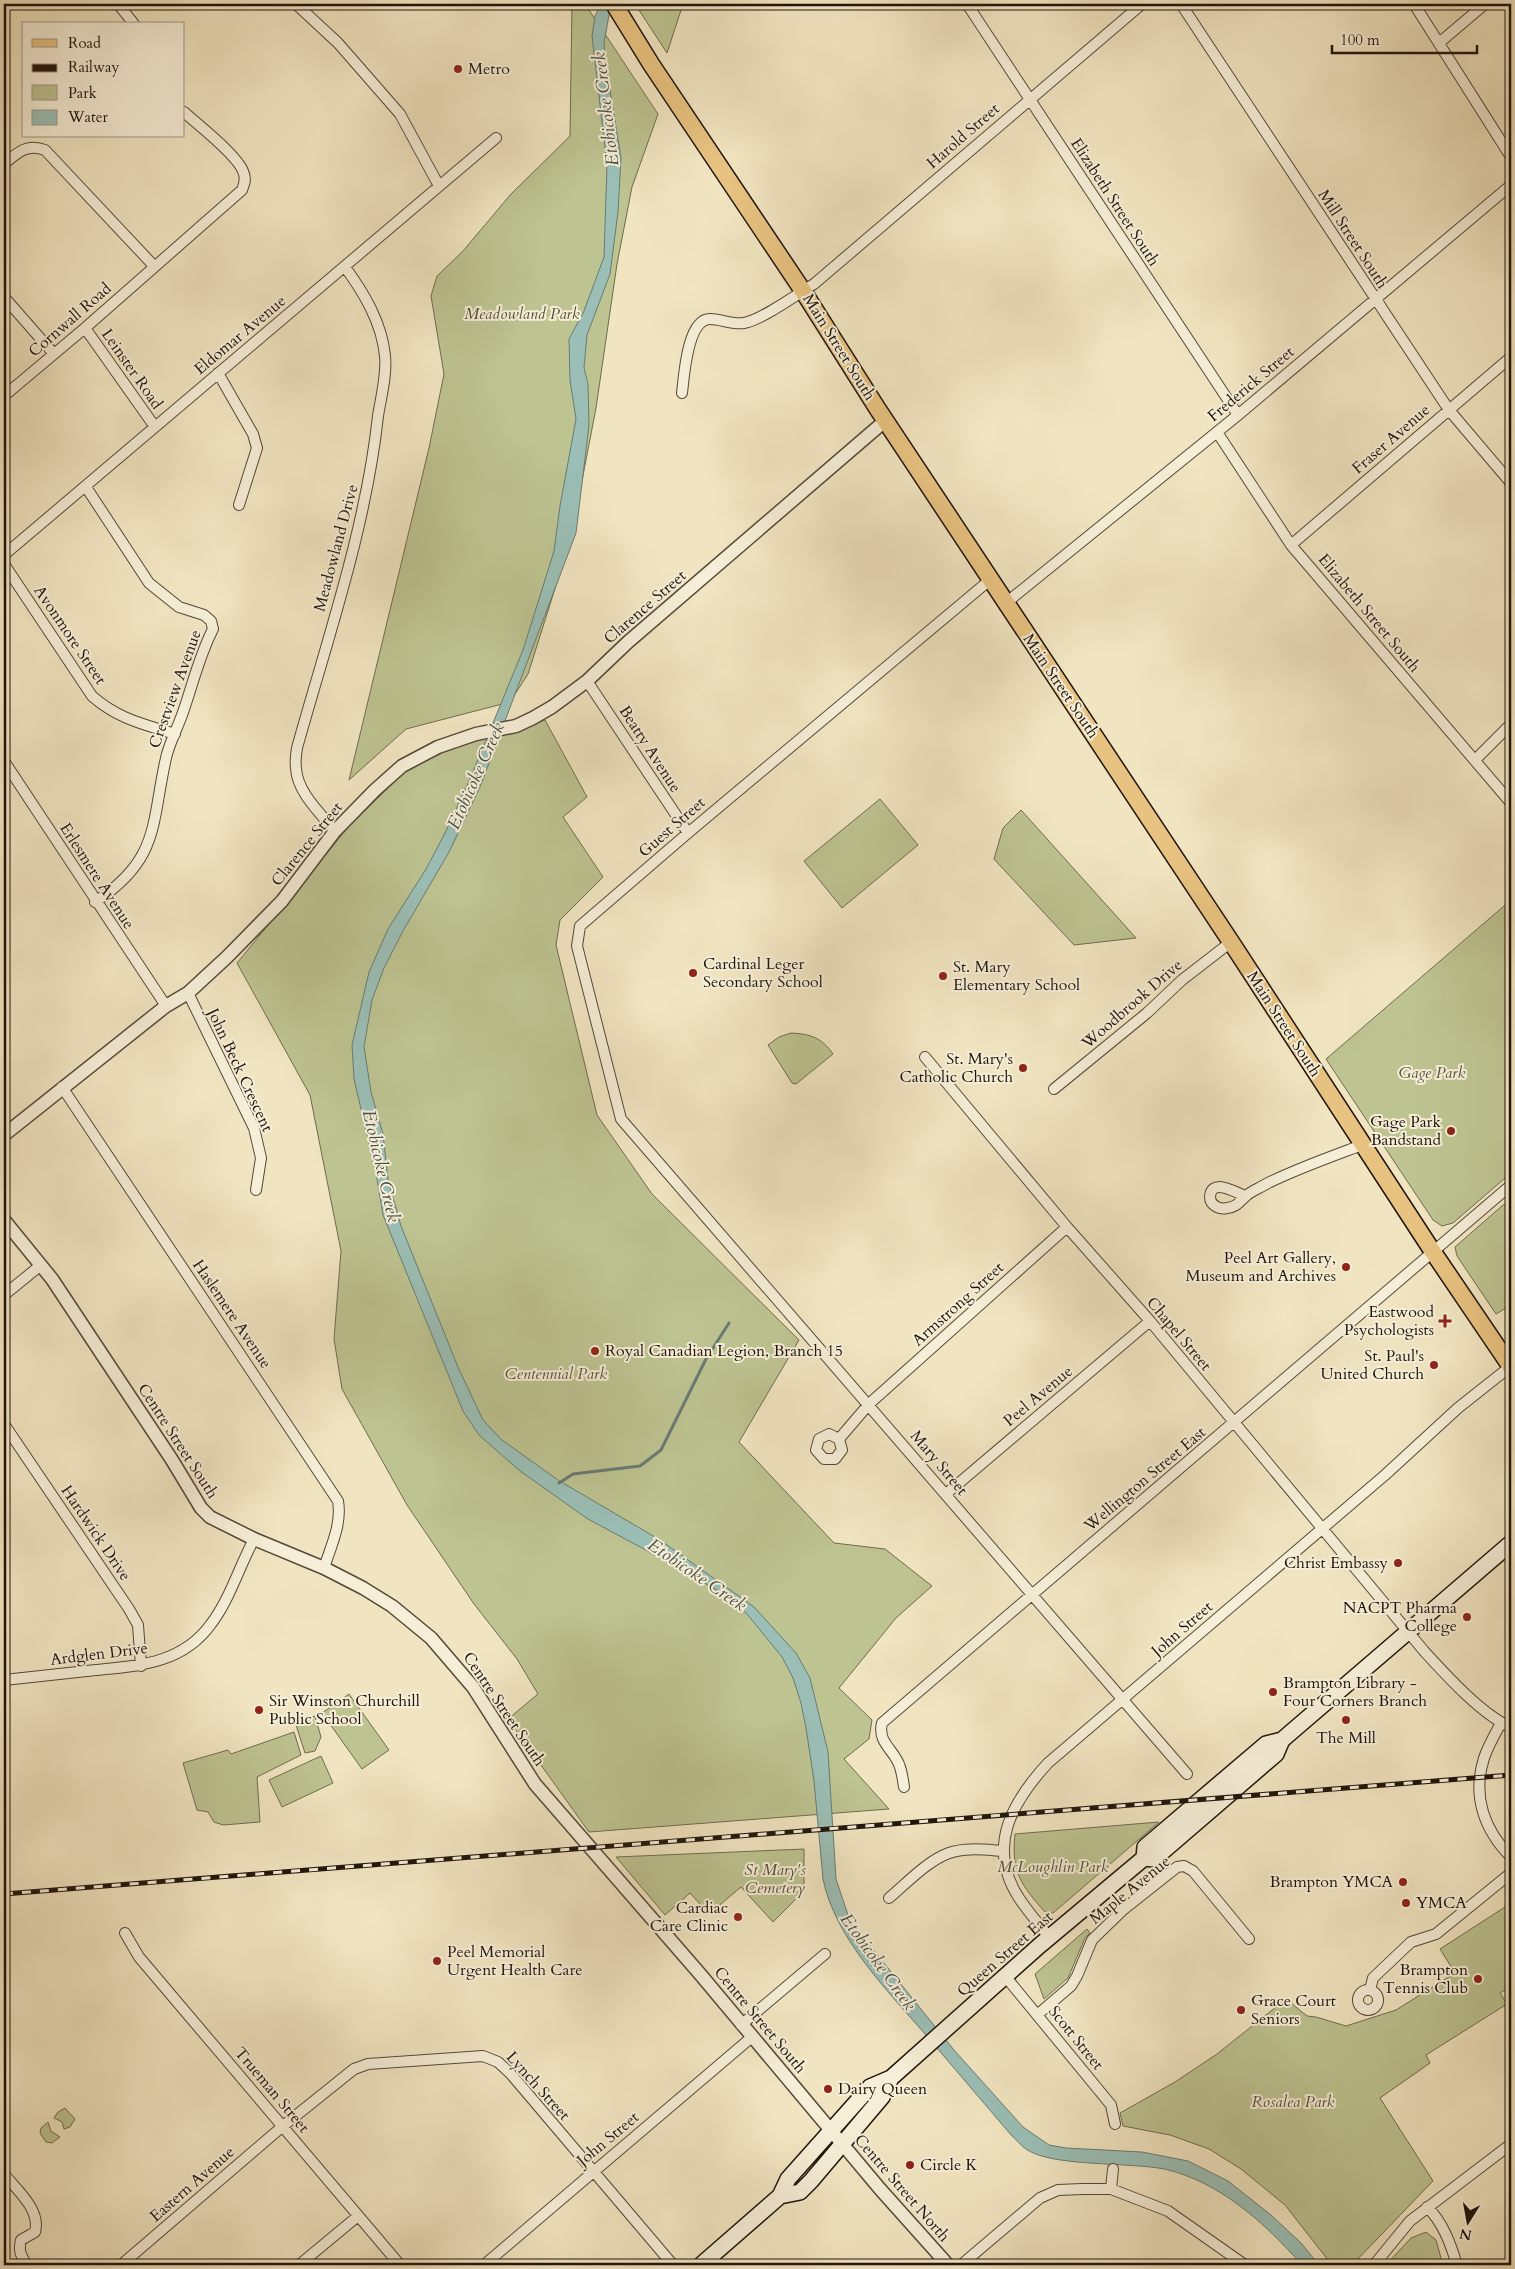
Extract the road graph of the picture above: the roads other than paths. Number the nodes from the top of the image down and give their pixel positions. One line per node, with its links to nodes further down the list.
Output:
1 (118, 4): 9 (street)
2 (296, 4): 17 (street)
3 (614, 4): 20 (main road, Main Street South)
4 (967, 4): 11 (street, Elizabeth Street South)
5 (1142, 4): 11 (street, Harold Street)
6 (1181, 4): 22 (street, Mill Street South)
7 (1414, 4): 10 (street)
8 (1485, 4): 10 (street)
9 (132, 22)
10 (1439, 43): 14 (street)
11 (1029, 100): 20 (street, Harold Street); 30 (street, Elizabeth Street South)
12 (185, 113): 18 (street, Cornwall Road)
13 (496, 138): 17 (street, Eldomar Avenue)
14 (1511, 157)
15 (4, 164): 18 (street)
16 (1511, 185): 22 (street, Frederick Street)
17 (439, 186): 19 (street, Eldomar Avenue)
18 (154, 266): 23 (street, Cornwall Road)
19 (345, 267): 26 (street, Eldomar Avenue); 48 (street, Meadowland Drive)
20 (803, 290): 27 (street, Harold Street); 31 (main road, Main Street South)
21 (4, 297): 24 (street)
22 (1374, 300): 29 (street, Mill Street South); 30 (street, Frederick Street)
23 (85, 328): 24 (street, Cornwall Road); 32 (street, Leinster Road)
24 (54, 354): 28 (street, Cornwall Road)
25 (1511, 357): 29 (street, Fraser Avenue)
26 (218, 373): 32 (street, Eldomar Avenue); 36 (street)
27 (682, 393)
28 (4, 396)
29 (1449, 410): 34 (street, Mill Street South); 37 (street, Fraser Avenue)
30 (1238, 415): 33 (street, Frederick Street)
31 (886, 420): 40 (main road, Main Street South); 42 (street, Clarence Street)
32 (155, 427): 35 (street, Eldomar Avenue)
33 (1217, 432): 37 (street, Elizabeth Street South); 41 (street, Frederick Street)
34 (1511, 483)
35 (86, 487): 38 (street, Eldomar Avenue); 44 (street, Crestview Avenue)
36 (239, 505)
37 (1291, 545): 45 (street, Elizabeth Street South)
38 (4, 555)
39 (4, 564): 44 (street, Avonmore Street)
40 (990, 579): 41 (main road, Main Street South); 49 (street, Guest Street)
41 (1006, 603): 51 (main road, Main Street South)
42 (587, 681): 48 (street, Clarence Street); 49 (street, Beatty Avenue)
43 (1511, 724): 45 (street)
44 (175, 734): 50 (street, Crestview Avenue)
45 (1475, 760): 47 (street, Elizabeth Street South)
46 (4, 761): 50 (street, Erlesmere Avenue)
47 (1511, 802)
48 (335, 831): 52 (street, Clarence Street)
49 (688, 833): 59 (street, Guest Street)
50 (95, 902): 53 (street, Erlesmere Avenue)
51 (1231, 942): 56 (street, Woodbrook Drive); 58 (main road, Main Street South)
52 (188, 993): 53 (street, Clarence Street); 61 (street, John Beck Crescent)
53 (166, 1006): 55 (street, Clarence Street)
54 (925, 1057): 64 (street, Chapel Street)
55 (62, 1086): 57 (street, Clarence Street); 78 (street, Haslemere Avenue)
56 (1054, 1089)
57 (4, 1134)
58 (1362, 1144): 62 (street); 65 (main road, Main Street South)
59 (667, 1172): 70 (street, Mary Street)
60 (1511, 1185): 65 (street, Wellington Street East)
61 (256, 1190)
62 (1245, 1196)
63 (4, 1220): 66 (street, Centre Street South)
64 (1067, 1227): 68 (street, Chapel Street); 70 (street, Armstrong Street)
65 (1433, 1252): 69 (main road, Main Street South); 71 (street, Wellington Street East)
66 (41, 1265): 67 (street); 76 (street, Centre Street South)
67 (4, 1295)
68 (1150, 1321): 71 (street, Chapel Street); 74 (street, Peel Avenue)
69 (1511, 1366): 75 (street, John Street)
70 (869, 1404): 73 (street, Armstrong Street); 74 (street, Mary Street)
71 (1235, 1422): 75 (street, Chapel Street); 79 (street, Wellington Street East)
72 (4, 1424): 81 (street, Hardwick Drive)
73 (839, 1439)
74 (946, 1494): 79 (street, Mary Street)
75 (1321, 1529): 80 (street, Chapel Street); 83 (street, John Street)
76 (254, 1539): 78 (street, Centre Street South); 81 (street, Ardglen Drive)
77 (1511, 1543): 80 (main road, Queen Street East)
78 (324, 1568): 99 (street, Centre Street South)
79 (1031, 1595): 83 (street, Mary Street); 87 (street, Wellington Street East)
80 (1408, 1631): 84 (street, Chapel Street); 93 (main road, Queen Street East)
81 (141, 1666): 82 (street, Ardglen Drive)
82 (4, 1680)
83 (1123, 1700): 86 (street, Mary Street); 88 (street, John Street)
84 (1501, 1723): 85 (street); 89 (street)
85 (1511, 1727)
86 (1187, 1774)
87 (904, 1787)
88 (1004, 1851): 91 (street); 93 (street, John Street)
89 (1511, 1857)
90 (1511, 1873): 97 (street)
91 (890, 1898)
92 (125, 1933): 103 (street, Trueman Street)
93 (1049, 1937): 96 (main road, Queen Street East)
94 (1249, 1939): 98 (street, Maple Avenue)
95 (825, 1954): 99 (street)
96 (1005, 1976): 98 (street, Scott Street); 101 (main road, Queen Street East)
97 (1370, 1990)
98 (1037, 2014): 102 (street, Scott Street)
99 (741, 2025): 100 (street, Centre Street South)
100 (752, 2037): 104 (street, Centre Street South); 108 (street, John Street)
101 (891, 2078): 104 (main road, Queen Street East); 106 (main road, Queen Street East)
102 (1115, 2124)
103 (283, 2126): 108 (street, Lynch Street); 113 (street, Trueman Street); 115 (street, Eastern Avenue)
104 (832, 2132): 106 (street, Centre Street North); 111 (main road, Queen Street East)
105 (1511, 2144): 112 (street)
106 (842, 2145): 111 (main road, Queen Street East); 121 (street, Centre Street North)
107 (1113, 2169): 110 (street)
108 (594, 2171): 118 (street, John Street); 119 (street, Lynch Street)
109 (4, 2174): 114 (street)
110 (1111, 2189): 122 (street); 123 (street)
111 (780, 2196): 120 (main road, Queen Street East)
112 (1427, 2207): 124 (street); 125 (street)
113 (358, 2216): 116 (street); 117 (street, Trueman Street)
114 (27, 2265)
115 (121, 2265)
116 (299, 2265)
117 (400, 2265)
118 (484, 2265)
119 (673, 2265)
120 (701, 2265)
121 (948, 2265)
122 (961, 2265)
123 (1245, 2265)
124 (1374, 2265)
125 (1458, 2265)

